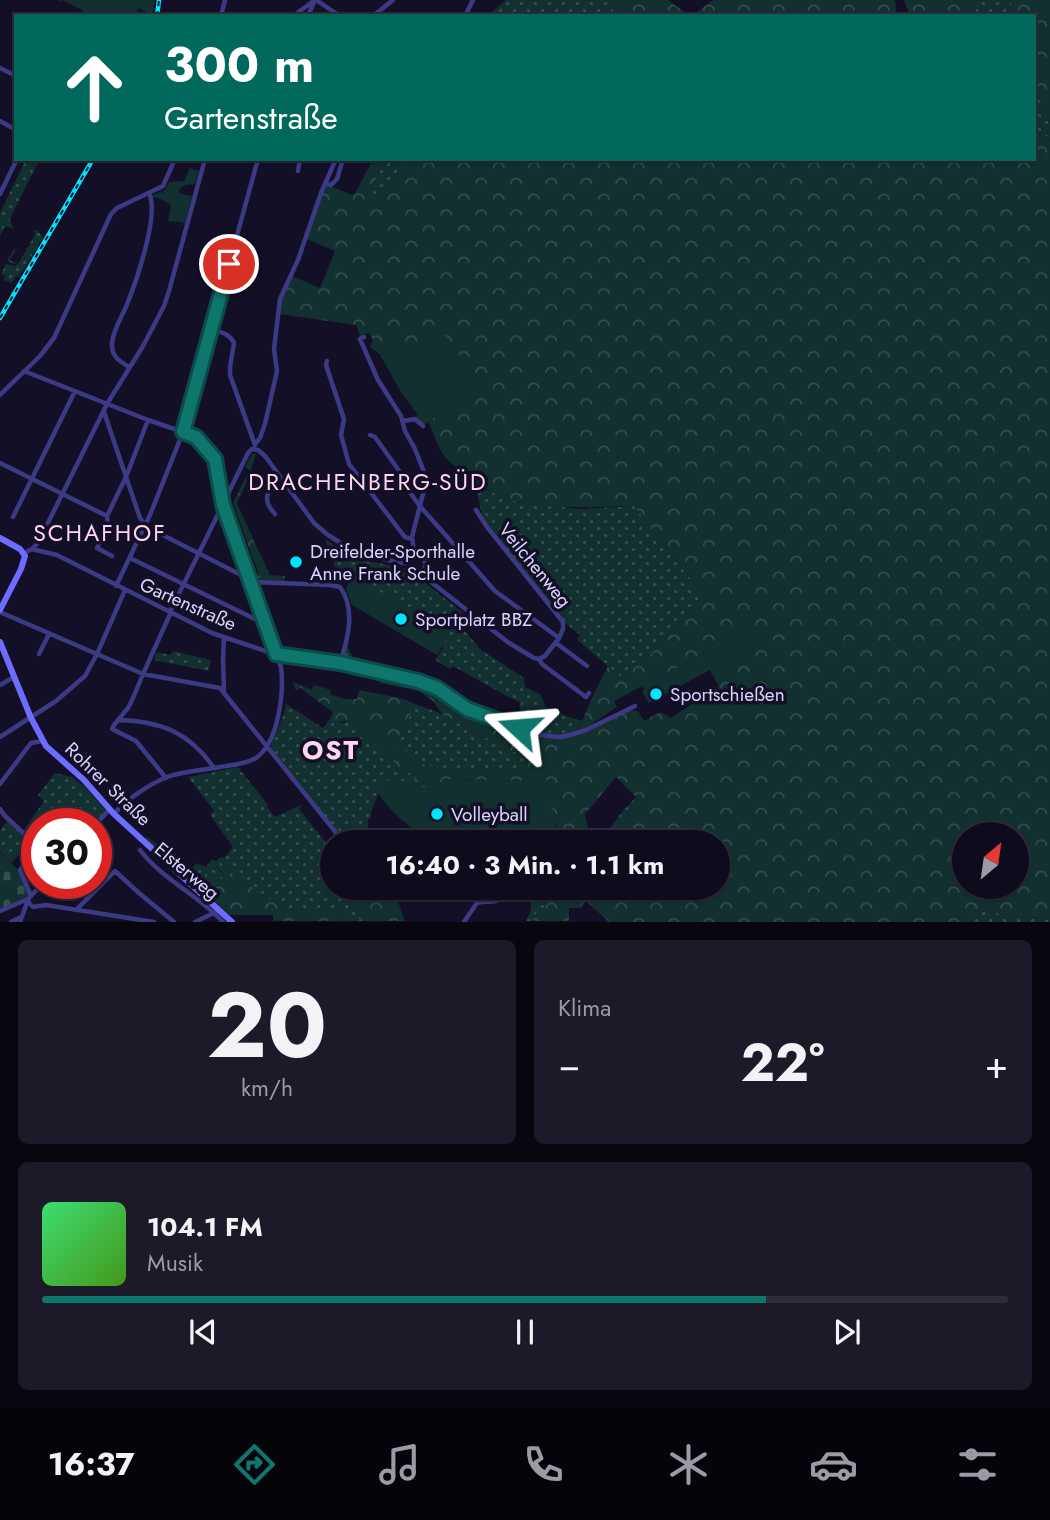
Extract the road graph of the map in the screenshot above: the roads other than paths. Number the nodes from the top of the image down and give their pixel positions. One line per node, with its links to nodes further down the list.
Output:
1 (315, 0): 3 (street); 4 (street)
2 (393, 0): 5 (street)
3 (296, 14)
4 (337, 14)
5 (376, 14)
6 (16, 161): 16 (street)
7 (174, 161): 15 (street)
8 (204, 161): 20 (street)
9 (257, 161): 17 (street)
10 (300, 161): 13 (street)
11 (335, 161): 14 (street)
12 (343, 161): 14 (street)
13 (298, 172)
14 (326, 184): 31 (street)
15 (149, 193): 20 (street); 21 (street)
16 (0, 194)
17 (212, 328): 29 (street); 31 (street)
18 (364, 337): 27 (street)
19 (327, 361): 45 (street)
20 (129, 367): 24 (street)
21 (24, 370): 22 (street); 23 (street)
22 (75, 391): 24 (street); 35 (street)
23 (0, 396)
24 (107, 404): 25 (street); 26 (street)
25 (104, 411): 34 (street); 36 (street)
26 (148, 420): 29 (street); 34 (street)
27 (403, 421): 28 (street); 38 (street)
28 (423, 426)
29 (183, 432): 37 (street); 43 (street)
30 (370, 435): 38 (street, Veilchenweg)
31 (254, 448): 33 (street); 37 (street)
32 (0, 463): 35 (street)
33 (279, 475): 40 (street); 52 (street)
34 (126, 477): 41 (street); 43 (street)
35 (32, 479): 36 (street); 42 (street)
36 (62, 494): 41 (street); 46 (street)
37 (223, 505): 48 (street); 54 (street)
38 (419, 505): 45 (street); 63 (street, Veilchenweg)
39 (476, 510): 63 (street, Veilchenweg)
40 (275, 514)
41 (107, 516): 49 (street)
42 (13, 517)
43 (145, 526): 48 (street); 51 (street)
44 (0, 538): 47 (main road)
45 (412, 539): 50 (street)
46 (32, 549): 47 (street); 56 (street, Gartenstraße)
47 (24, 553): 58 (main road)
48 (198, 553): 54 (street); 55 (street)
49 (112, 556)
50 (415, 557): 52 (street); 53 (street)
51 (130, 558): 55 (street); 56 (street)
52 (408, 564): 53 (street)
53 (419, 572): 68 (street)
54 (250, 580): 60 (street); 69 (street)
55 (183, 584): 59 (street); 60 (street)
56 (116, 586): 57 (street, Gartenstraße)
57 (125, 590): 59 (street, Gartenstraße); 66 (street)
58 (0, 611): 61 (street)
59 (171, 612): 62 (street, Gartenstraße); 71 (street)
60 (266, 624): 67 (street)
61 (49, 634): 65 (street); 66 (street)
62 (225, 637): 67 (street, Gartenstraße); 74 (street)
63 (558, 641): 68 (street); 70 (street, Veilchenweg)
64 (0, 642): 72 (main road, Rohrer Straße)
65 (39, 654)
66 (97, 654): 71 (street); 77 (street)
67 (276, 654): 69 (street, Gartenstraße); 81 (street)
68 (539, 659): 75 (street)
69 (340, 663): 76 (street, Gartenstraße)
70 (587, 666)
71 (143, 674): 74 (street); 78 (street)
72 (15, 677): 73 (street); 77 (main road, Rohrer Straße)
73 (0, 685)
74 (224, 691): 81 (street)
75 (589, 693)
76 (635, 706)
77 (31, 718): 79 (street); 80 (main road, Rohrer Straße)
78 (118, 720): 82 (street); 83 (street)
79 (0, 737)
80 (42, 741): 84 (street); 85 (main road, Rohrer Straße)
81 (266, 747): 82 (street); 88 (street)
82 (214, 768): 83 (street)
83 (166, 778): 87 (street)
84 (0, 784)
85 (109, 808)
86 (0, 809): 89 (street)
87 (112, 811): 99 (main road, Rohrer Straße)
88 (333, 830)
89 (21, 831)
90 (140, 850): 99 (street, Elsterweg)
91 (25, 899): 98 (street)
92 (28, 899): 100 (street)
93 (29, 899): 97 (street)
94 (479, 900): 96 (street)
95 (496, 900): 96 (street)
96 (477, 903): 107 (street)
97 (78, 909): 102 (street); 103 (street)
98 (0, 911)
99 (217, 911): 104 (street); 105 (street, Rohrer Straße); 106 (main road, Rohrer Straße)
100 (21, 919): 101 (street)
101 (11, 922)
102 (154, 922)
103 (174, 922)
104 (195, 922)
105 (223, 922)
106 (232, 922)
107 (464, 922)

